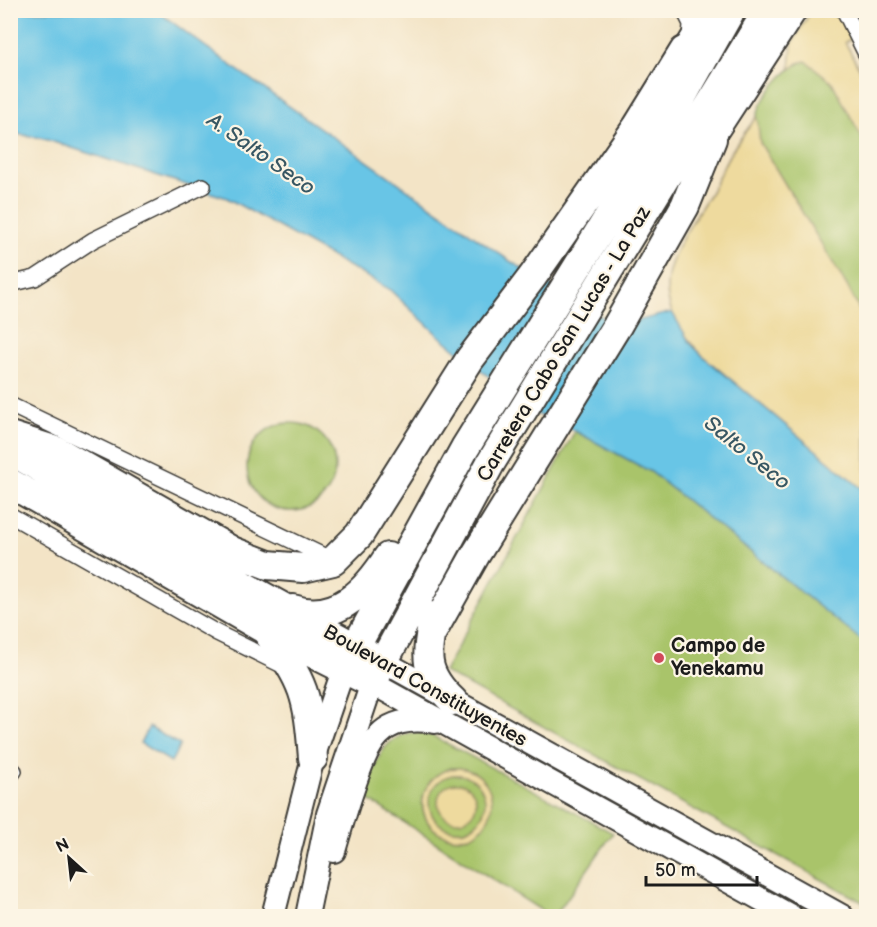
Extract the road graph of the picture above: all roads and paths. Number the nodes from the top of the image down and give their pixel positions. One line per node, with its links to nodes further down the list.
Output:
1 (684, 10): 7 (street)
2 (709, 10): 7 (main road)
3 (731, 10): 9 (highway, Carretera Cabo San Lucas - La Paz)
4 (768, 10): 12 (highway, Carretera Cabo San Lucas - La Paz)
5 (796, 10): 10 (main road)
6 (844, 10): 8 (street)
7 (687, 47): 9 (highway); 21 (highway)
8 (867, 54)
9 (670, 118): 17 (highway, Carretera Cabo San Lucas - La Paz)
10 (712, 139): 12 (highway); 24 (highway)
11 (203, 186): 13 (street)
12 (647, 208): 19 (highway, Carretera Cabo San Lucas - La Paz)
13 (10, 284)
14 (10, 405): 21 (street)
15 (10, 436): 21 (highway)
16 (10, 450): 22 (highway, Boulevard Constituyentes)
17 (450, 474): 22 (highway); 25 (highway, Carretera Cabo San Lucas - La Paz)
18 (10, 483): 23 (highway, Boulevard Constituyentes)
19 (468, 502): 24 (highway); 27 (highway, Carretera Cabo San Lucas - La Paz)
20 (10, 515): 26 (street)
21 (333, 561)
22 (281, 605): 25 (highway, Boulevard Constituyentes)
23 (266, 630): 25 (highway, Boulevard Constituyentes); 26 (highway)
24 (430, 636): 28 (highway)
25 (349, 658): 27 (highway, Boulevard Constituyentes); 29 (main road)
26 (294, 671): 29 (highway)
27 (378, 673): 28 (main road, Boulevard Constituyentes); 31 (main road)
28 (447, 712): 32 (main road); 33 (main road, Boulevard Constituyentes); 34 (main road, Boulevard Constituyentes)
29 (313, 758): 30 (main road)
30 (273, 916)
31 (307, 916)
32 (318, 916)
33 (791, 916)
34 (842, 916)

